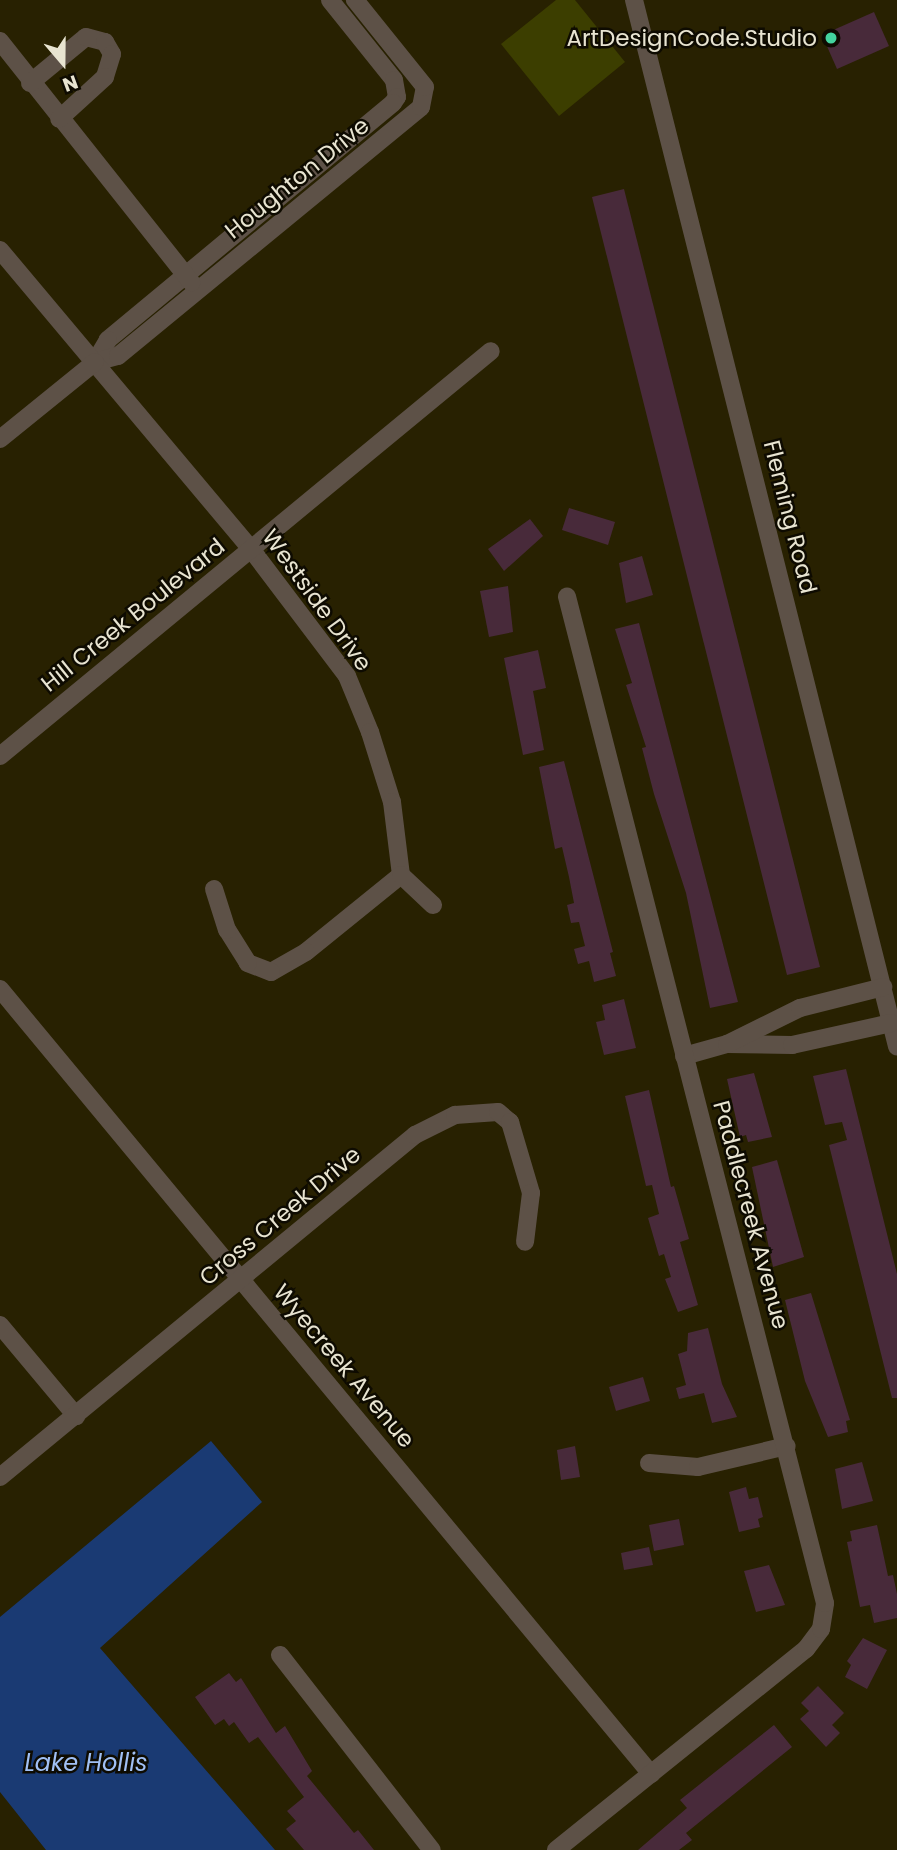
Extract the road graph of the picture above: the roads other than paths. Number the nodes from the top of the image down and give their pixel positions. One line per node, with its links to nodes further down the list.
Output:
1 (330, 0): 8 (street, Houghton Drive)
2 (355, 0): 9 (street, Houghton Drive)
3 (634, 0): 19 (street, Fleming Road)
4 (0, 41): 5 (street)
5 (30, 83): 6 (street); 6 (street)
6 (59, 119): 8 (street)
7 (0, 250): 11 (street, Westside Drive)
8 (185, 275): 9 (street); 11 (street, Houghton Drive)
9 (197, 290): 11 (street, Houghton Drive)
10 (491, 351): 13 (street, Hill Creek Boulevard)
11 (95, 362): 12 (street, Houghton Drive); 13 (street, Westside Drive)
12 (0, 439)
13 (251, 549): 15 (street, Hill Creek Boulevard); 16 (street, Westside Drive)
14 (567, 597): 24 (street, Paddlecreek Avenue)
15 (0, 756)
16 (401, 875): 17 (street); 18 (street)
17 (214, 889)
18 (433, 905)
19 (883, 987): 21 (street, Fleming Road); 22 (street)
20 (0, 989): 26 (street, Wyecreek Avenue)
21 (891, 1023): 22 (street); 23 (street, Fleming Road)
22 (727, 1044): 24 (street)
23 (897, 1046)
24 (684, 1056): 29 (street, Paddlecreek Avenue)
25 (526, 1242): 26 (street, Cross Creek Drive)
26 (242, 1280): 28 (street, Cross Creek Drive); 33 (street, Wyecreek Avenue)
27 (0, 1325): 28 (street)
28 (76, 1416): 31 (street, Cross Creek Drive)
29 (787, 1446): 30 (street); 33 (street, Paddlecreek Avenue)
30 (649, 1463)
31 (0, 1477)
32 (280, 1656): 34 (street)
33 (651, 1774): 35 (street, Paddlecreek Avenue)
34 (432, 1850)
35 (556, 1850)

